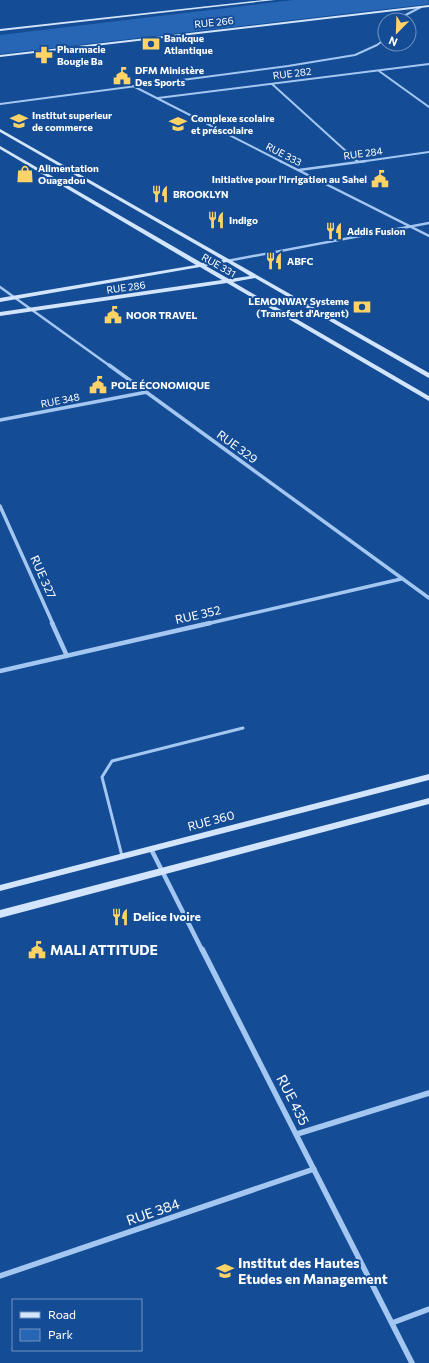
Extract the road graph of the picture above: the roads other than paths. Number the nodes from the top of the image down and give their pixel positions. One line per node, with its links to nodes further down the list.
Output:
1 (273, 0): 5 (main road, RUE 266)
2 (429, 6): 3 (main road, RUE 266)
3 (421, 7): 4 (street); 7 (main road, RUE 266)
4 (411, 12)
5 (0, 30)
6 (377, 45): 11 (street)
7 (0, 56)
8 (429, 64): 9 (street, RUE 282)
9 (379, 71): 10 (street, RUE 282); 14 (street)
10 (272, 84): 12 (street, RUE 282); 18 (street)
11 (133, 86): 12 (street, RUE 333); 13 (street)
12 (157, 98): 19 (street, RUE 333)
13 (0, 104)
14 (429, 107)
15 (0, 130): 23 (main road, RUE 331)
16 (0, 147): 24 (main road, RUE 331)
17 (429, 152): 18 (street, RUE 284)
18 (358, 162): 19 (street, RUE 284)
19 (298, 170): 21 (street, RUE 333)
20 (429, 223): 21 (street)
21 (409, 226): 22 (street, RUE 333); 23 (street)
22 (429, 236)
23 (226, 261): 24 (main road); 25 (main road, RUE 331)
24 (200, 264): 26 (main road, RUE 331); 28 (main road)
25 (254, 277): 26 (main road, RUE 286); 32 (main road, RUE 331)
26 (230, 281): 30 (main road, RUE 286); 34 (main road, RUE 331)
27 (0, 287): 28 (street, RUE 329)
28 (15, 297): 29 (main road); 30 (street, RUE 329)
29 (0, 300)
30 (33, 310): 31 (main road, RUE 286); 33 (street, RUE 329)
31 (0, 314)
32 (429, 376)
33 (146, 392): 35 (street, RUE 348); 37 (street, RUE 329)
34 (429, 399)
35 (0, 420)
36 (0, 506): 39 (street, RUE 327)
37 (401, 579): 38 (street, RUE 329); 39 (street, RUE 352)
38 (429, 598)
39 (67, 656): 40 (street, RUE 352)
40 (0, 671)
41 (243, 728): 45 (lane)
42 (429, 777): 44 (main road, RUE 360)
43 (429, 801): 46 (main road)
44 (151, 849): 45 (main road, RUE 360); 46 (street, RUE 435)
45 (122, 856): 47 (main road, RUE 360)
46 (163, 871): 48 (main road); 50 (street, RUE 435)
47 (0, 888)
48 (0, 914)
49 (429, 1093): 50 (street)
50 (296, 1134): 51 (street, RUE 435)
51 (314, 1169): 52 (street, RUE 384); 54 (street, RUE 435)
52 (0, 1276)
53 (429, 1309): 54 (street)
54 (392, 1323): 55 (street, RUE 435)
55 (412, 1363)

